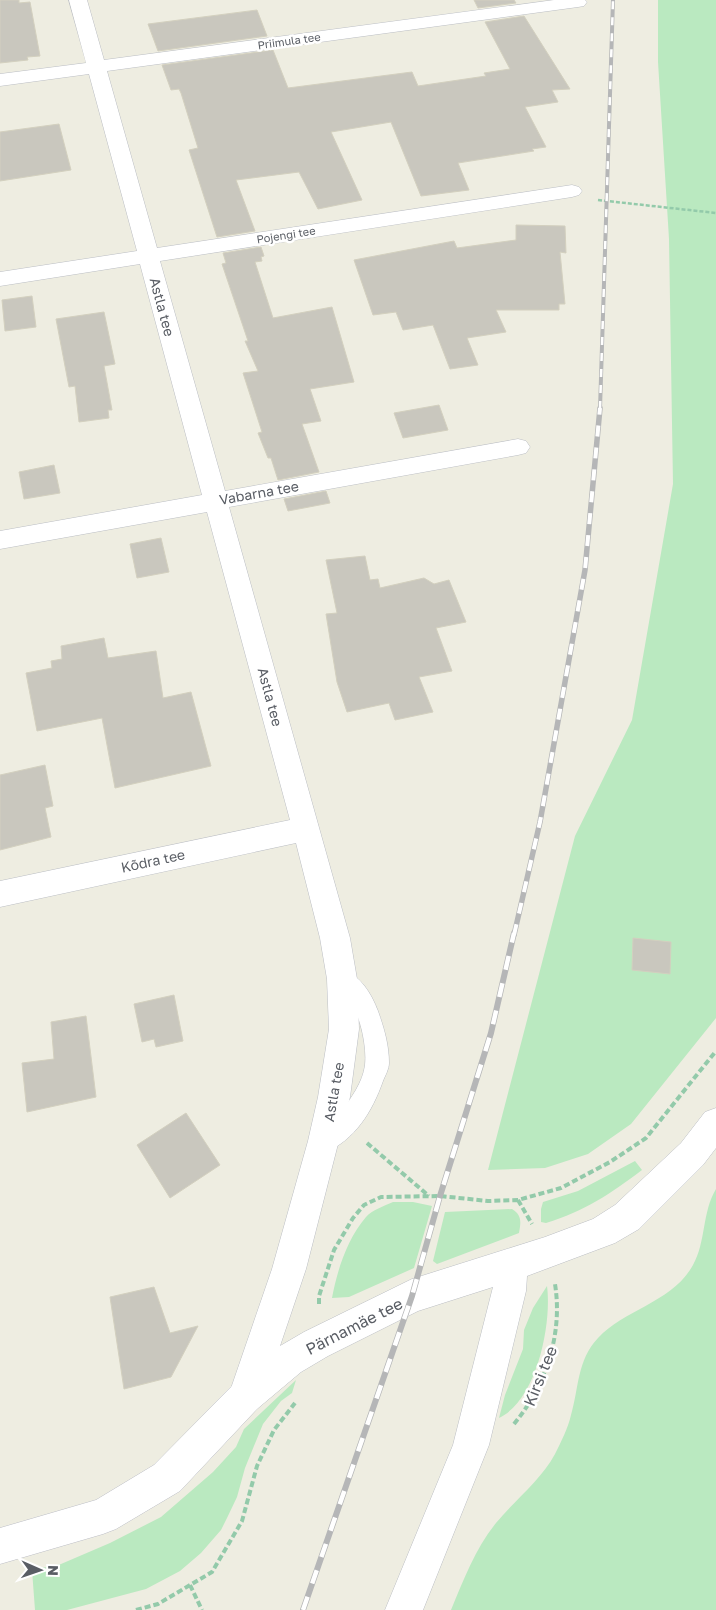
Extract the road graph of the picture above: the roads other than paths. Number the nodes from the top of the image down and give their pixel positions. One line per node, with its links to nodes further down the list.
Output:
1 (78, 0): 3 (street, Astla tee)
2 (578, 2): 3 (street, Priimula tee)
3 (96, 67): 4 (street, Priimula tee); 6 (street, Astla tee)
4 (0, 80)
5 (572, 192): 6 (street, Pojengi tee)
6 (148, 256): 7 (street, Pojengi tee); 9 (street, Astla tee)
7 (0, 279)
8 (518, 447): 9 (street, Vabarna tee)
9 (216, 501): 10 (street, Vabarna tee); 11 (street, Astla tee)
10 (0, 540)
11 (306, 829): 12 (street, Kõdra tee); 13 (street, Astla tee)
12 (0, 894)
13 (342, 979): 15 (street, Astla tee); 15 (lane)
14 (716, 1123): 16 (street, Pärnamäe tee)
15 (324, 1141): 17 (street, Astla tee)
16 (512, 1264): 17 (street, Pärnamäe tee); 19 (street)
17 (245, 1397): 18 (street, Pärnamäe tee)
18 (0, 1546)
19 (404, 1610)

